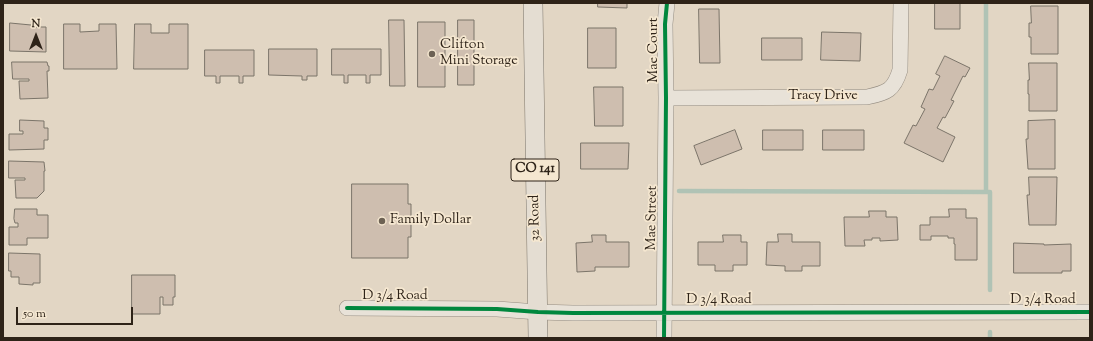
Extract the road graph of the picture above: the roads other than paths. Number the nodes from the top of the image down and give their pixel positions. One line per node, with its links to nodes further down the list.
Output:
1 (533, 3): 6 (main road, 32 Road / CO 141)
2 (667, 3): 4 (street, Mae Court)
3 (901, 3): 4 (street, Tracy Drive)
4 (666, 98): 7 (street, Mae Street)
5 (347, 308): 6 (street, D 3/4 Road)
6 (538, 312): 7 (street, D 3/4 Road); 9 (main road, 32 Road / CO 141)
7 (663, 312): 8 (street, D 3/4 Road); 10 (street, Mae Street)
8 (1090, 312)
9 (538, 338)
10 (664, 338)

